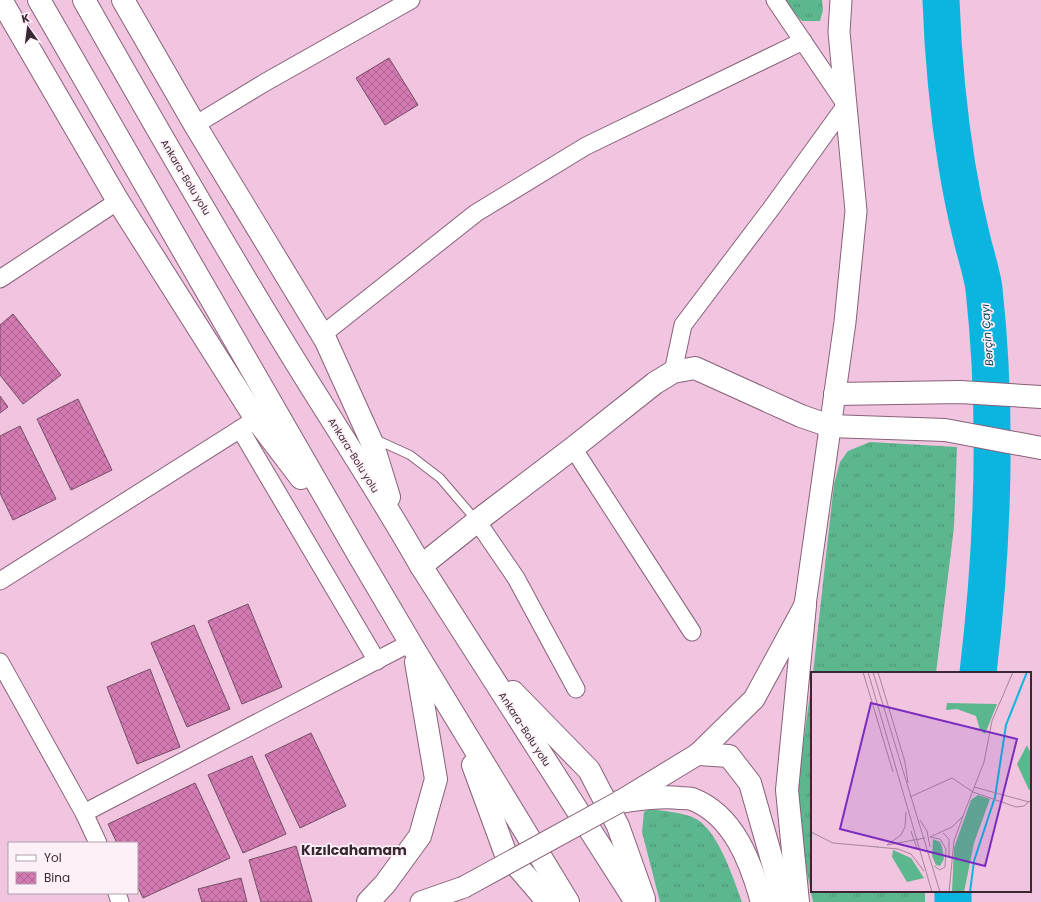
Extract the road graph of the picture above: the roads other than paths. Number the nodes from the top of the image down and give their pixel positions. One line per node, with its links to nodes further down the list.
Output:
1 (1, 0): 11 (main road)
2 (39, 0): 24 (main road)
3 (84, 0): 23 (main road, Ankara-Bolu yolu)
4 (123, 0): 10 (main road)
5 (411, 0): 10 (street)
6 (774, 0): 8 (street)
7 (841, 0): 9 (street)
8 (803, 41): 9 (street); 13 (street)
9 (846, 105): 14 (street); 15 (street)
10 (195, 125): 13 (main road)
11 (118, 201): 12 (street); 17 (main road)
12 (0, 279)
13 (322, 335): 19 (main road)
14 (673, 372): 18 (main road); 20 (main road)
15 (835, 394): 16 (main road); 18 (street)
16 (1041, 397)
17 (248, 424): 24 (main road); 26 (street); 31 (street)
18 (830, 426): 21 (main road); 27 (street)
19 (368, 436): 22 (lane); 23 (main road)
20 (573, 448): 22 (main road); 28 (street)
21 (1041, 448)
22 (477, 521): 25 (main road); 33 (street)
23 (400, 528): 25 (main road, Ankara-Bolu yolu)
24 (358, 554): 29 (main road)
25 (421, 566): 30 (main road, Ankara-Bolu yolu)
26 (0, 581)
27 (805, 605): 35 (street); 47 (main road)
28 (692, 632)
29 (412, 646): 31 (street); 34 (main road); 39 (main road)
30 (479, 657): 43 (main road, Ankara-Bolu yolu); 44 (main road)
31 (377, 661): 37 (street)
32 (0, 662): 37 (street)
33 (576, 689)
34 (456, 719): 41 (main road); 42 (main road)
35 (698, 754): 36 (street); 46 (main road)
36 (619, 802): 40 (street, bridge); 45 (main road)
37 (84, 813): 38 (street)
38 (98, 842)
39 (368, 902)
40 (421, 902)
41 (548, 902)
42 (568, 902)
43 (636, 902)
44 (645, 902)
45 (762, 902)
46 (784, 902)
47 (798, 902)

